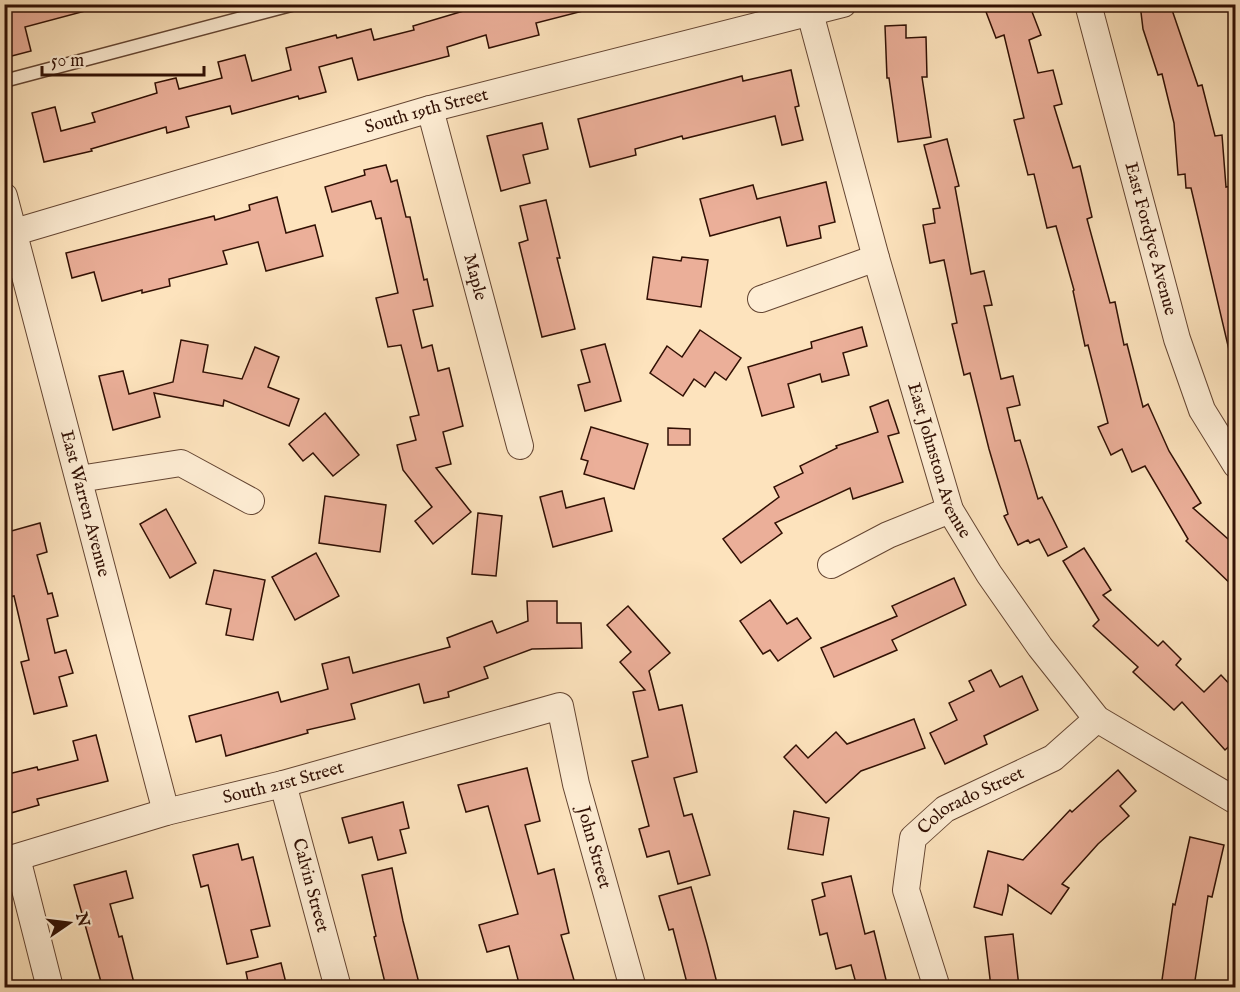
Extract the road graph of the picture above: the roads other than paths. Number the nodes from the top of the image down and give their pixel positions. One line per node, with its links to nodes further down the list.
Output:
1 (295, 4): 5 (lane)
2 (843, 4): 4 (street, South 19th Street)
3 (1088, 4): 12 (street, East Fordyce Avenue)
4 (810, 13): 6 (street, South 19th Street); 9 (street, East Johnston Avenue)
5 (4, 81)
6 (430, 109): 8 (street, South 19th Street); 11 (street, Maple)
7 (4, 196): 8 (street, East Warren Avenue)
8 (15, 232): 13 (street, East Warren Avenue)
9 (876, 258): 10 (street); 15 (street, East Johnston Avenue)
10 (761, 298)
11 (520, 446)
12 (1236, 465)
13 (78, 479): 14 (street); 21 (street, East Warren Avenue)
14 (251, 501)
15 (950, 510): 16 (street); 18 (street, East Johnston Avenue)
16 (831, 565)
17 (560, 706): 19 (street, South 21st Street); 25 (street, John Street)
18 (1097, 718): 20 (street, East Johnston Avenue); 26 (street, Colorado Street)
19 (283, 784): 21 (street, South 21st Street); 24 (street, Calvin Street)
20 (1236, 801)
21 (166, 813): 22 (street, South 21st Street)
22 (11, 860): 23 (street)
23 (50, 987)
24 (338, 987)
25 (633, 987)
26 (937, 987)

